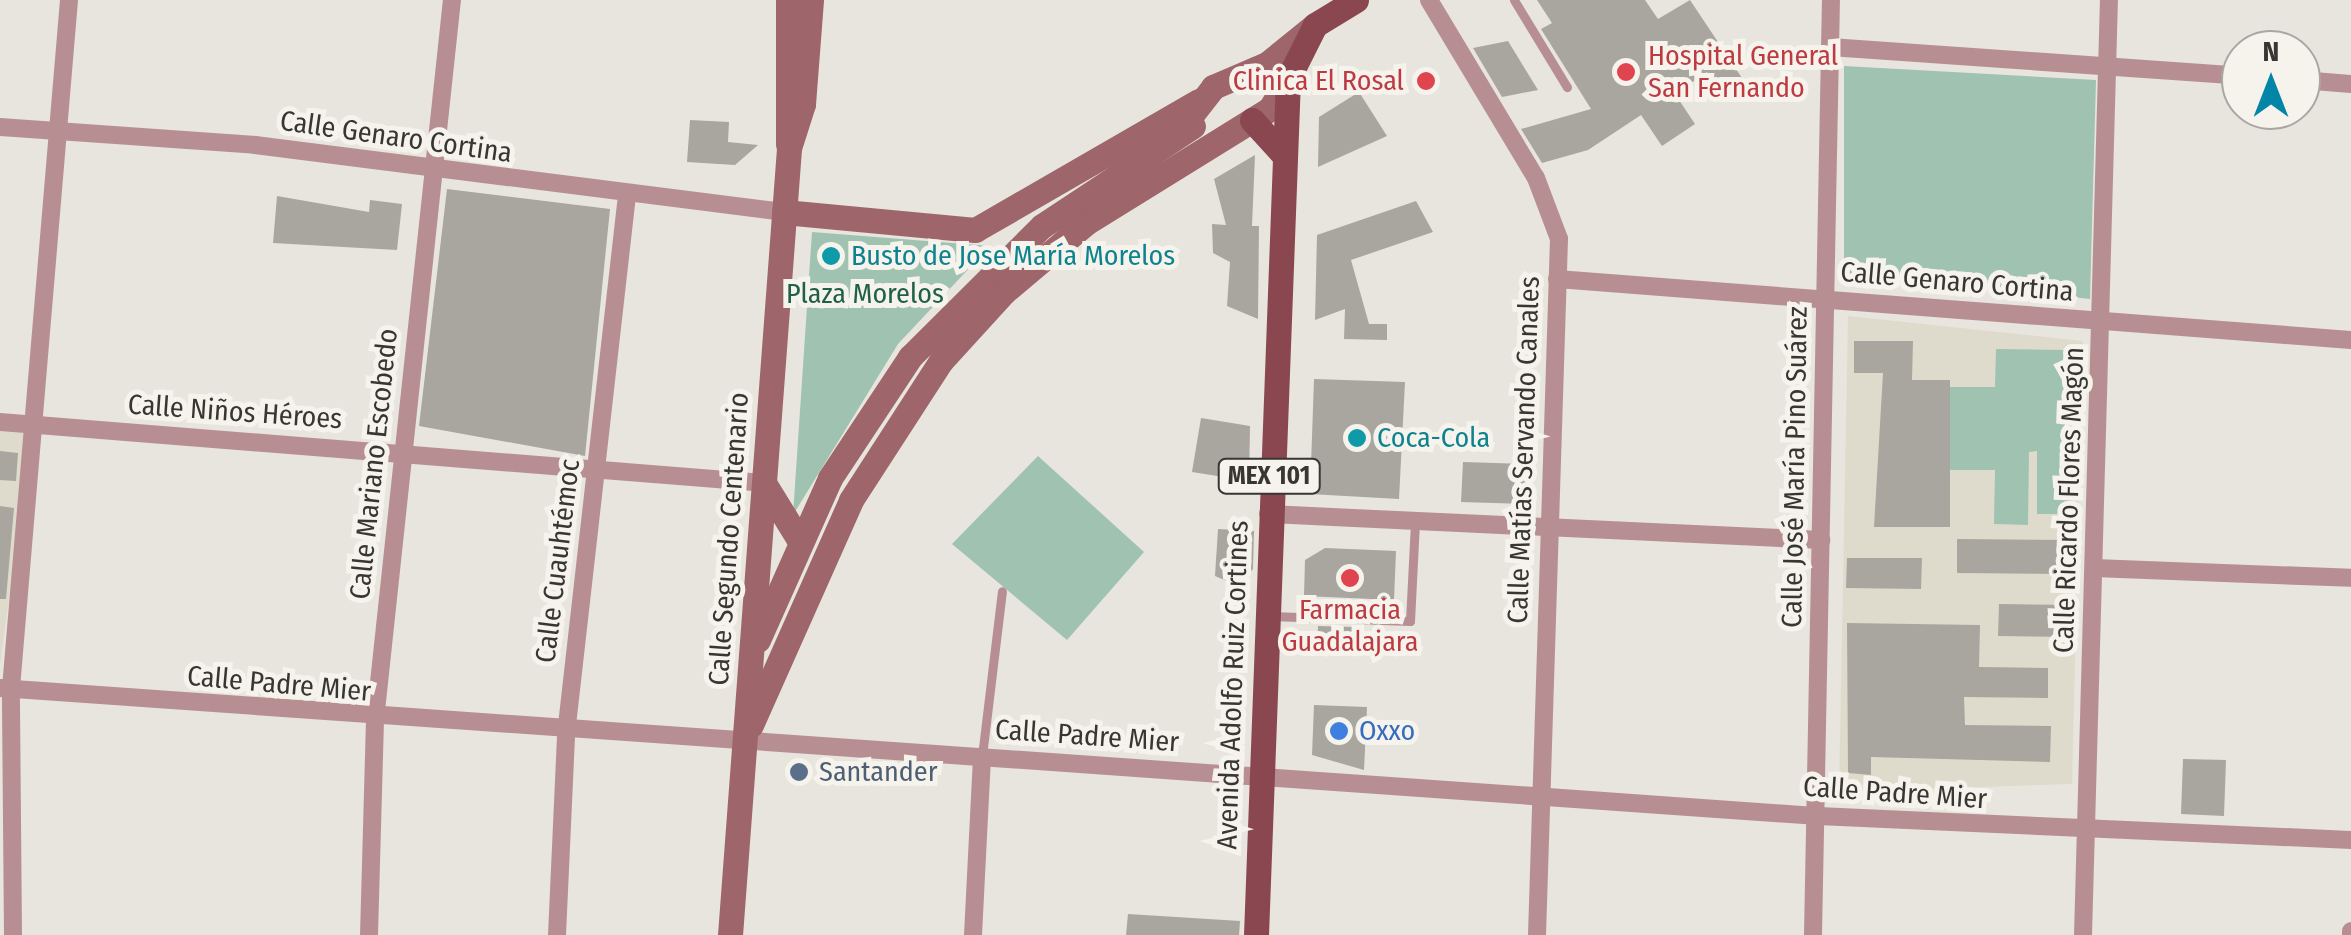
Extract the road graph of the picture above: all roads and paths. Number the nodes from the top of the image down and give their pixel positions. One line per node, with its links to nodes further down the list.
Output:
1 (68, 0): 22 (street)
2 (452, 0): 26 (street, Calle Mariano Escobedo)
3 (788, 0): 24 (street, Calle Segundo Centenario)
4 (810, 0): 24 (street, Calle Segundo Centenario)
5 (1430, 0): 29 (street, Calle Matías Servando Canales)
6 (1514, 0): 18 (lane)
7 (1831, 0): 11 (street, Calle José María Pino Suárez)
8 (2109, 0): 12 (street, Calle Ricardo Flores Magón)
9 (1349, 1): 10 (main road)
10 (1314, 25): 13 (street); 15 (main road, Avenida Adolfo Ruiz Cortines / MEX 101)
11 (1830, 47): 12 (street); 30 (street, Calle José María Pino Suárez)
12 (2107, 66): 14 (street); 31 (street, Calle Ricardo Flores Magón)
13 (1255, 69): 15 (street); 19 (street)
14 (2221, 75)
15 (1288, 79): 20 (street); 25 (main road, Avenida Adolfo Ruiz Cortines / MEX 101)
16 (2321, 82): 17 (street)
17 (2351, 84)
18 (1567, 87)
19 (1196, 113): 23 (street); 28 (street); 33 (street)
20 (1252, 120): 23 (street); 25 (main road)
21 (0, 127): 22 (street, Calle Genaro Cortina)
22 (59, 130): 26 (street, Calle Genaro Cortina); 36 (street)
23 (1226, 130): 34 (street)
24 (788, 148): 28 (street, Calle Segundo Centenario)
25 (1280, 152): 40 (main road, Avenida Adolfo Ruiz Cortines / MEX 101)
26 (432, 171): 27 (street, Calle Genaro Cortina); 37 (street, Calle Mariano Escobedo)
27 (627, 195): 28 (street, Calle Genaro Cortina); 38 (street, Calle Cuauhtémoc)
28 (784, 212): 39 (street, Calle Segundo Centenario)
29 (1557, 280): 30 (street, Calle Genaro Cortina); 42 (street, Calle Matías Servando Canales)
30 (1826, 297): 31 (street, Calle Genaro Cortina); 44 (street, Calle José María Pino Suárez)
31 (2101, 323): 32 (street, Calle Genaro Cortina); 45 (street, Calle Ricardo Flores Magón)
32 (2351, 340)
33 (910, 357): 34 (street); 43 (street)
34 (933, 373): 53 (street)
35 (0, 422): 36 (street, Calle Niños Héroes)
36 (38, 425): 37 (street, Calle Niños Héroes); 50 (street)
37 (404, 452): 38 (street, Calle Niños Héroes); 51 (street, Calle Mariano Escobedo)
38 (596, 468): 39 (street, Calle Niños Héroes); 52 (street, Calle Cuauhtémoc)
39 (764, 483): 43 (street); 49 (street, Calle Segundo Centenario)
40 (1268, 514): 41 (street); 48 (main road, Avenida Adolfo Ruiz Cortines / MEX 101)
41 (1415, 520): 42 (street); 48 (lane)
42 (1547, 526): 44 (street); 57 (street, Calle Matías Servando Canales)
43 (799, 540): 49 (street)
44 (1821, 540): 58 (street, Calle José María Pino Suárez)
45 (2094, 568): 46 (street); 59 (street, Calle Ricardo Flores Magón)
46 (2351, 578)
47 (1002, 590): 54 (lane)
48 (1263, 616): 55 (main road, Avenida Adolfo Ruiz Cortines / MEX 101)
49 (750, 660): 53 (street, Calle Segundo Centenario)
50 (5, 688): 51 (street, Calle Padre Mier); 56 (street)
51 (375, 720): 52 (street, Calle Padre Mier); 62 (street, Calle Mariano Escobedo)
52 (566, 734): 53 (street, Calle Padre Mier); 63 (street, Calle Cuauhtémoc)
53 (743, 743): 54 (street, Calle Padre Mier); 64 (street, Calle Segundo Centenario)
54 (982, 756): 55 (street, Calle Padre Mier); 65 (street)
55 (1258, 777): 57 (street, Calle Padre Mier); 66 (main road, Avenida Adolfo Ruiz Cortines / MEX 101)
56 (4, 787): 61 (street)
57 (1541, 797): 58 (street, Calle Padre Mier); 67 (street, Calle Matías Servando Canales)
58 (1818, 816): 59 (street, Calle Padre Mier); 68 (street, Calle José María Pino Suárez)
59 (2088, 832): 60 (street, Calle Padre Mier); 69 (street, Calle Ricardo Flores Magón)
60 (2351, 840)
61 (13, 935)
62 (370, 935)
63 (557, 935)
64 (730, 935)
65 (973, 935)
66 (1256, 935)
67 (1537, 935)
68 (1814, 935)
69 (2084, 935)

